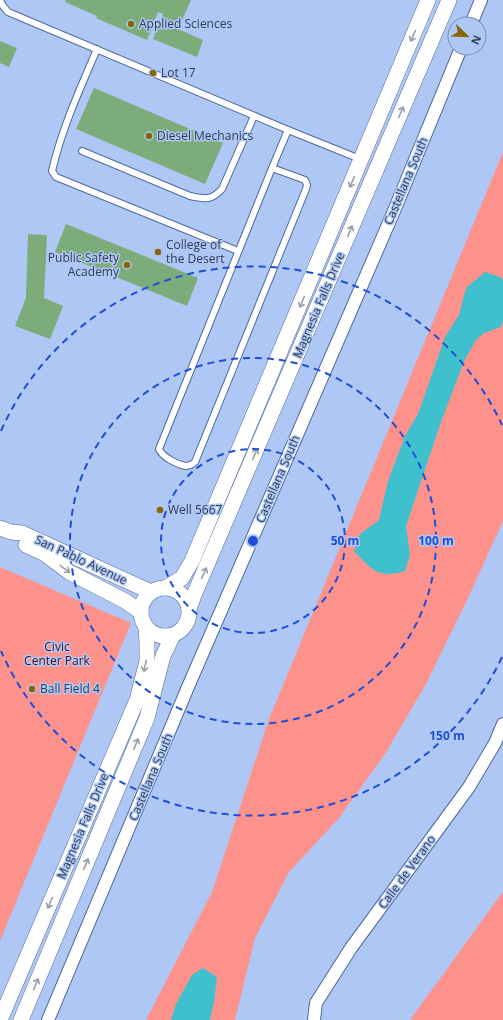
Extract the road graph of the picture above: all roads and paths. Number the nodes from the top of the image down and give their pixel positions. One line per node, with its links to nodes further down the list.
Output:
1 (0, 0): 6 (lane)
2 (428, 0): 11 (street, Magnesia Falls Drive, one-way to 11)
3 (449, 0): 17 (street, Magnesia Falls Drive, one-way to 3)
4 (481, 0): 5 (street)
5 (474, 16)
6 (97, 49): 8 (lane); 13 (lane)
7 (458, 56): 24 (street, Castellana South)
8 (254, 116): 9 (lane); 10 (lane)
9 (288, 130): 11 (lane); 12 (lane)
10 (82, 151)
11 (361, 160): 15 (street, Magnesia Falls Drive, one-way to 15)
12 (272, 168): 13 (lane); 13 (lane)
13 (238, 251)
14 (5, 530): 16 (street, San Pablo Avenue); 18 (street, San Pablo Avenue, one-way to 18)
15 (167, 587): 16 (street); 17 (street)
16 (151, 592): 18 (street)
17 (190, 609): 20 (street)
18 (140, 612): 19 (street)
19 (146, 627): 20 (street); 22 (street, Magnesia Falls Drive, one-way to 22)
20 (173, 635): 23 (street, Magnesia Falls Drive, one-way to 20)
21 (503, 724): 25 (street, Calle de Verano)
22 (0, 1020)
23 (21, 1020)
24 (48, 1020)
25 (314, 1020)

